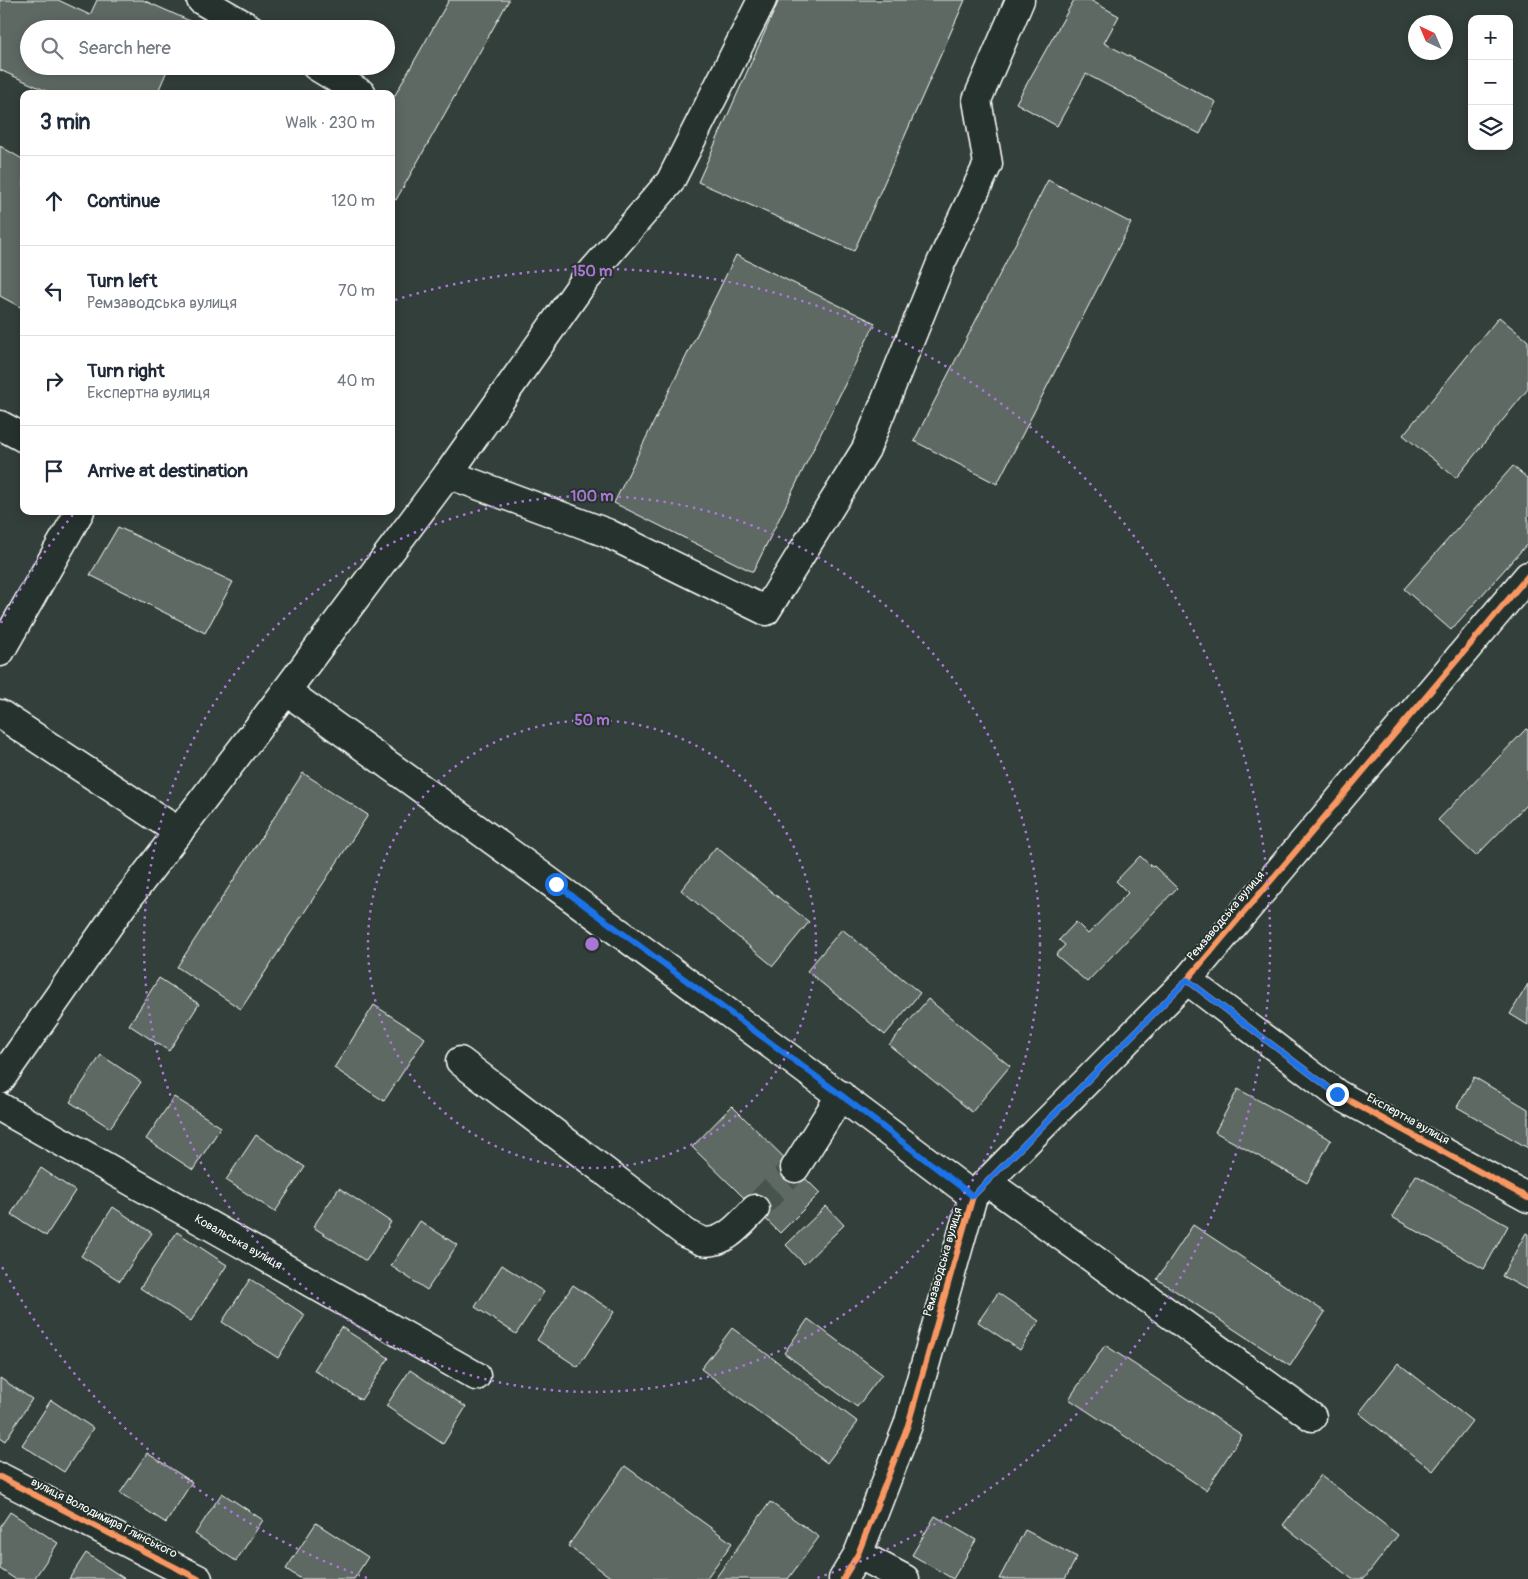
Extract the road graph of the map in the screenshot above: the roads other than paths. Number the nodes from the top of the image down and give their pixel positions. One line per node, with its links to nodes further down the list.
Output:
1 (201, 0): 4 (street)
2 (762, 0): 9 (street)
3 (1020, 0): 9 (street)
4 (235, 20)
5 (331, 75): 6 (street)
6 (355, 90)
7 (0, 425): 8 (street)
8 (20, 436)
9 (448, 474): 13 (street)
10 (78, 515): 12 (street)
11 (1528, 576): 16 (street, Ремзаводська вулиця)
12 (0, 652)
13 (286, 691): 15 (street); 19 (street)
14 (0, 714): 15 (street)
15 (179, 832): 18 (street)
16 (1187, 980): 22 (street, Ремзаводська вулиця); 23 (street, Експертна вулиця)
17 (460, 1061): 24 (street)
18 (0, 1080)
19 (841, 1095): 21 (street); 22 (street)
20 (0, 1107): 25 (street, Ковальська вулиця)
21 (795, 1168)
22 (980, 1189): 26 (street); 28 (street, Ремзаводська вулиця)
23 (1528, 1198)
24 (755, 1209)
25 (476, 1376)
26 (1312, 1417)
27 (0, 1477): 29 (street, вулиця Володимира Глинського)
28 (858, 1554): 30 (street, Ремзаводська вулиця); 31 (street)
29 (198, 1579)
30 (843, 1579)
31 (905, 1579)

